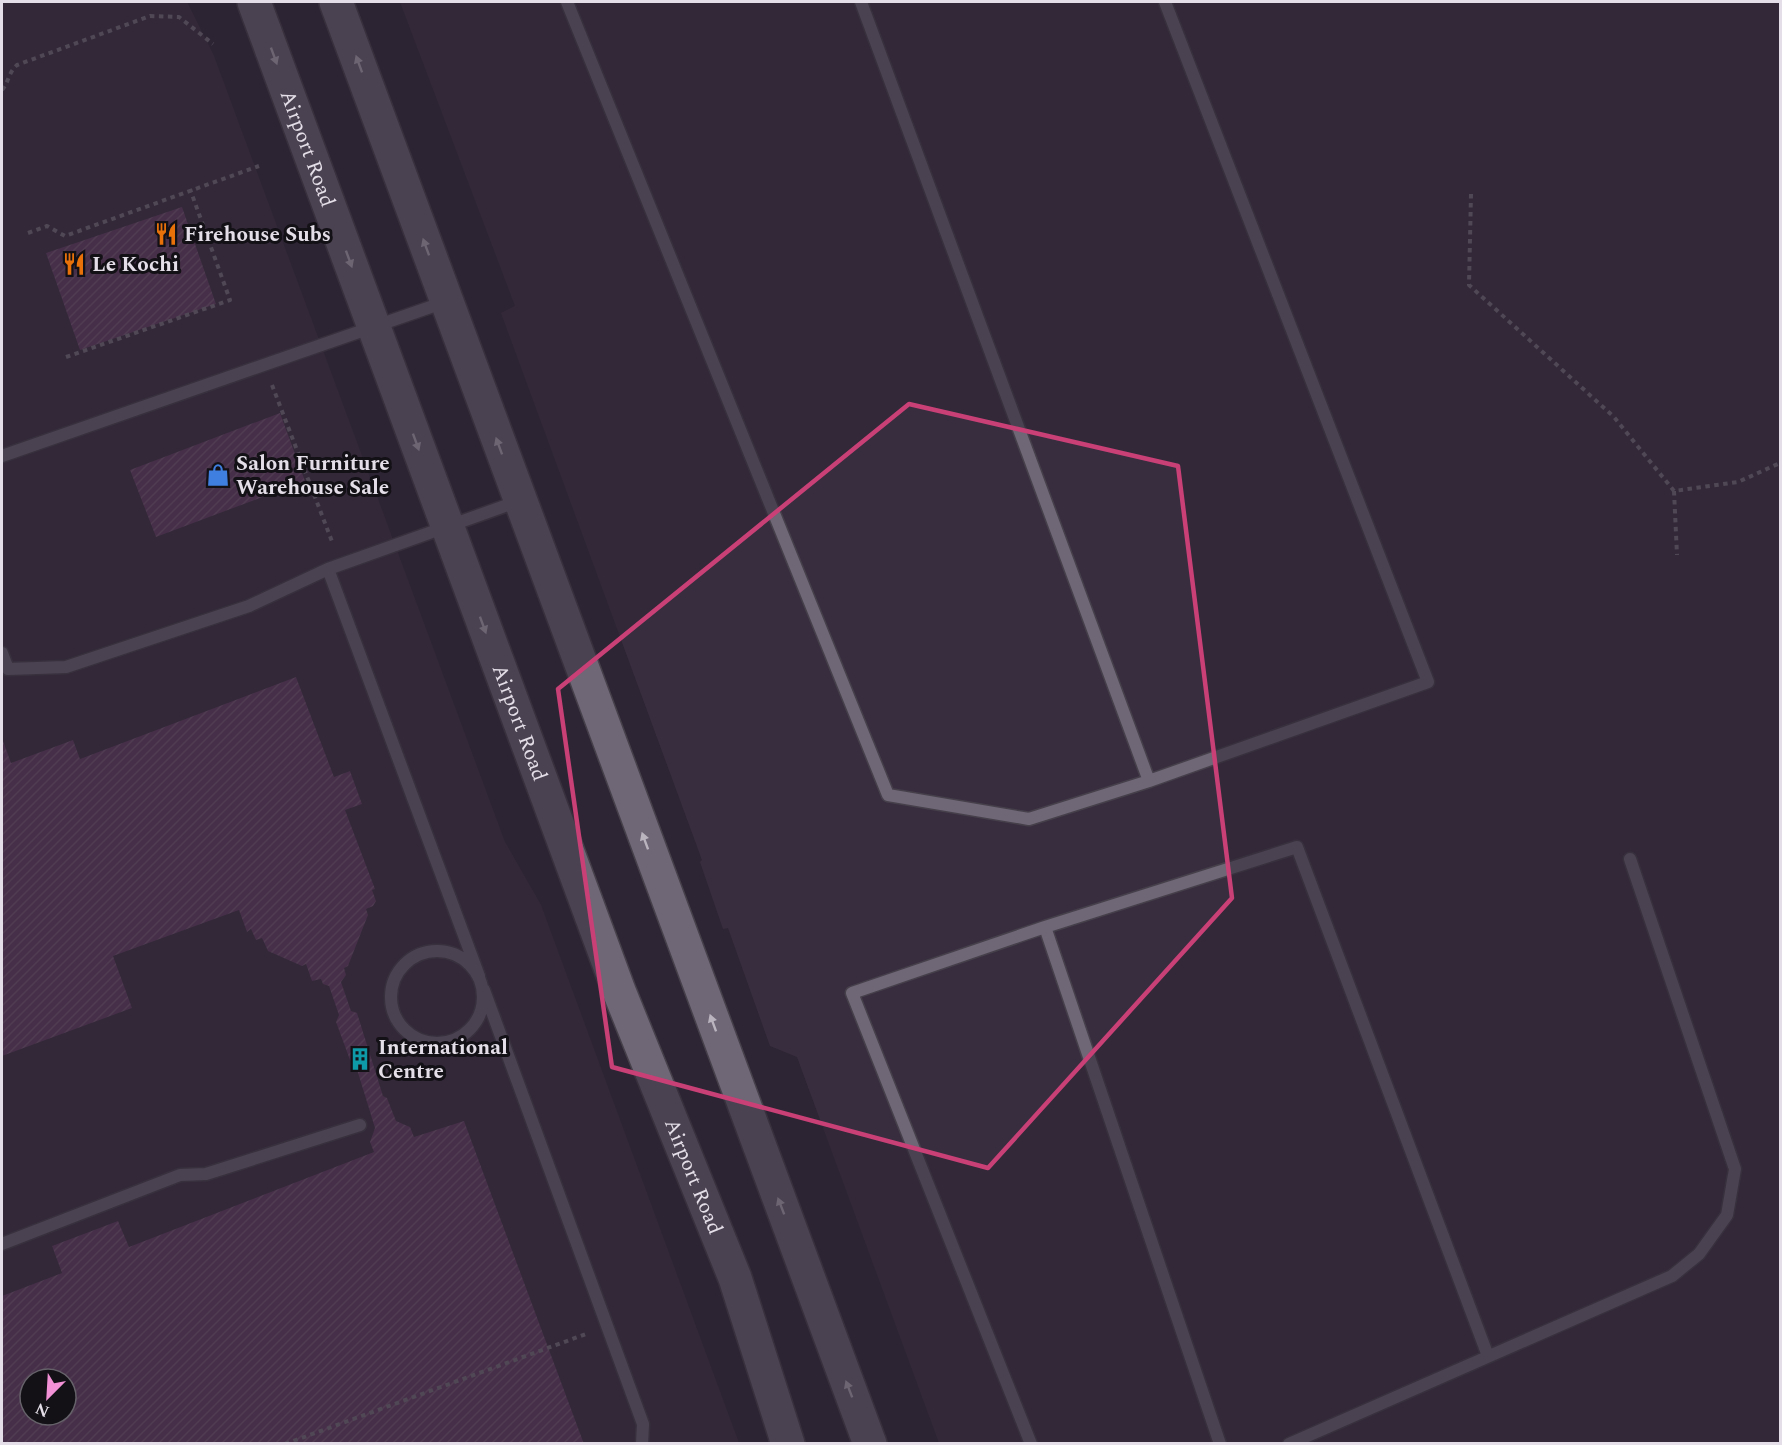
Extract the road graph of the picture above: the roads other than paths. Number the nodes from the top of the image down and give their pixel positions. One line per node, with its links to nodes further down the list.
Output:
1 (254, 2): 7 (main road, Airport Road, one-way to 7)
2 (336, 2): 6 (main road, one-way to 2)
3 (567, 2): 13 (lane)
4 (861, 2): 13 (lane)
5 (1165, 2): 13 (lane)
6 (446, 302): 7 (lane); 9 (main road, one-way to 6)
7 (374, 327): 8 (lane); 10 (main road, Airport Road, one-way to 10)
8 (2, 456)
9 (519, 501): 10 (lane); 23 (main road, one-way to 9)
10 (447, 527): 11 (lane); 22 (main road, Airport Road, one-way to 22)
11 (328, 569): 12 (lane); 16 (lane)
12 (2, 653)
13 (1149, 781)
14 (1630, 859): 20 (lane)
15 (1045, 927): 20 (lane); 24 (lane); 25 (lane)
16 (478, 976): 17 (lane); 17 (lane)
17 (484, 990): 21 (lane)
18 (360, 1125): 19 (lane)
19 (2, 1245)
20 (1488, 1356): 26 (lane)
21 (642, 1443)
22 (788, 1443)
23 (870, 1443)
24 (1032, 1443)
25 (1220, 1443)
26 (1289, 1443)

